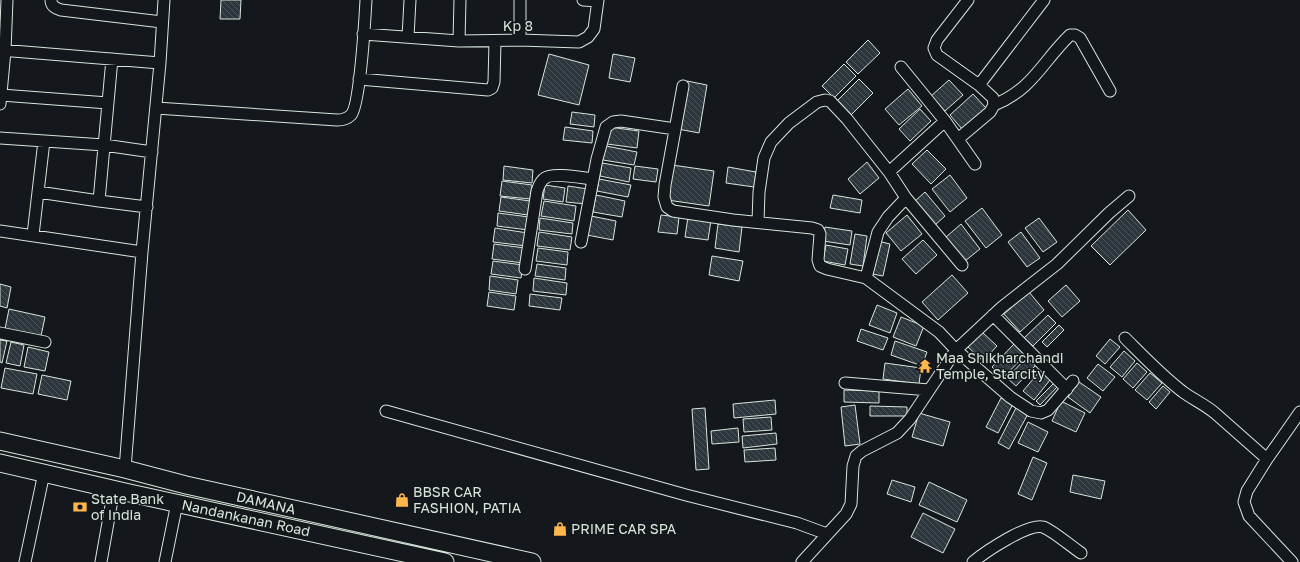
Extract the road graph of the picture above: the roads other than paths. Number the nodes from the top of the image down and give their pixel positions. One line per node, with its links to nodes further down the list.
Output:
1 (7, 0): 18 (street)
2 (51, 0): 12 (street)
3 (164, 0): 12 (street)
4 (366, 0): 13 (street)
5 (410, 0): 14 (street)
6 (460, 0): 17 (street)
7 (520, 0): 16 (street)
8 (583, 0): 11 (street)
9 (968, 0): 23 (street)
10 (1044, 0): 23 (street)
11 (598, 1): 16 (street, Kp 8)
12 (162, 22): 20 (street)
13 (363, 34): 14 (street, Kp 8); 22 (street)
14 (408, 38): 17 (street, Kp 8)
15 (494, 40): 16 (street, Kp 8); 17 (street, Kp 8); 22 (street)
16 (520, 40)
17 (459, 41)
18 (3, 51): 19 (street); 26 (street)
19 (112, 59): 20 (street); 27 (street)
20 (160, 63): 29 (street)
21 (901, 67): 30 (street)
22 (359, 79): 29 (street)
23 (979, 85): 28 (street)
24 (683, 86): 31 (street)
25 (1110, 91): 28 (street)
26 (0, 99): 27 (street)
27 (108, 104): 35 (street)
28 (994, 105): 33 (street)
29 (156, 108): 36 (street)
30 (945, 121): 33 (street); 38 (street)
31 (675, 130): 39 (street); 45 (street)
32 (0, 138): 34 (street)
33 (958, 138): 37 (street)
34 (44, 141): 35 (street); 40 (street)
35 (104, 145): 36 (street); 43 (street)
36 (152, 152): 44 (street)
37 (974, 164)
38 (889, 172): 42 (street); 45 (street)
39 (593, 179): 48 (street); 51 (street)
40 (38, 192): 43 (street); 47 (street)
41 (1129, 196): 53 (street)
42 (906, 198): 50 (street); 52 (street)
43 (99, 201): 44 (street)
44 (146, 207): 49 (street)
45 (758, 222): 52 (street)
46 (0, 231): 47 (street)
47 (33, 235): 49 (street)
48 (581, 242)
49 (142, 252): 65 (street)
50 (962, 265)
51 (525, 269)
52 (866, 278): 57 (street)
53 (993, 315): 57 (street); 57 (street)
54 (0, 333): 56 (street)
55 (1125, 338): 63 (street)
56 (45, 342)
57 (956, 350): 59 (street)
58 (845, 383): 59 (street)
59 (929, 390): 71 (street)
60 (386, 411): 71 (street)
61 (1300, 412): 63 (street)
62 (0, 441): 65 (main road, DAMANA)
63 (1267, 459): 80 (street)
64 (0, 463): 66 (main road, Nandankanan Road)
65 (125, 469): 69 (main road, DAMANA)
66 (44, 473): 67 (main road, Nandankanan Road); 73 (street)
67 (114, 489): 68 (main road, Nandankanan Road); 74 (street)
68 (177, 503): 70 (main road, Nandankanan Road); 75 (street)
69 (298, 510): 70 (main road); 77 (main road, DAMANA)
70 (294, 529): 76 (main road, Nandankanan Road)
71 (827, 534): 78 (street)
72 (1081, 553): 79 (street)
73 (25, 562)
74 (101, 562)
75 (165, 562)
76 (445, 562)
77 (532, 562)
78 (802, 562)
79 (973, 562)
80 (1292, 562)

